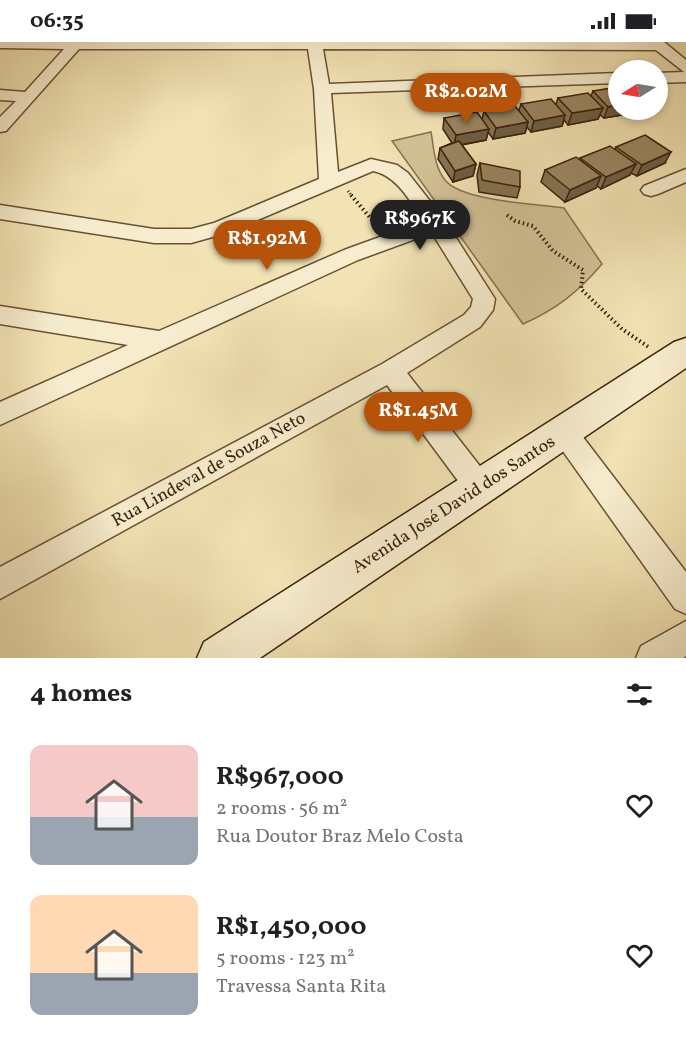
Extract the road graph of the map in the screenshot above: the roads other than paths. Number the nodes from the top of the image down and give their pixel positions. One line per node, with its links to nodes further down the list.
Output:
1 (74, 43): 2 (street); 3 (street); 13 (street)
2 (0, 44)
3 (310, 44): 4 (street); 11 (street)
4 (439, 44): 5 (street); 10 (street)
5 (657, 44): 6 (street)
6 (686, 68)
7 (686, 77): 9 (street)
8 (608, 78): 10 (street)
9 (668, 78)
10 (446, 83): 11 (street)
11 (322, 89): 16 (street)
12 (0, 95): 13 (street)
13 (29, 97): 14 (street)
14 (0, 127)
15 (686, 175): 17 (street)
16 (333, 181): 18 (street); 19 (street)
17 (651, 190)
18 (0, 212)
19 (437, 224): 21 (street); 23 (street, Rua Lindeval de Souza Neto)
20 (0, 315): 21 (street)
21 (161, 341): 24 (street)
22 (678, 357): 25 (main road, Avenida José David dos Santos)
23 (391, 371): 26 (street); 27 (street, Rua Lindeval de Souza Neto)
24 (0, 414)
25 (564, 432): 26 (main road, Avenida José David dos Santos); 28 (street)
26 (480, 488): 30 (main road, Avenida José David dos Santos)
27 (0, 584)
28 (686, 598)
29 (686, 637): 31 (street)
30 (220, 658)
31 (653, 658)

